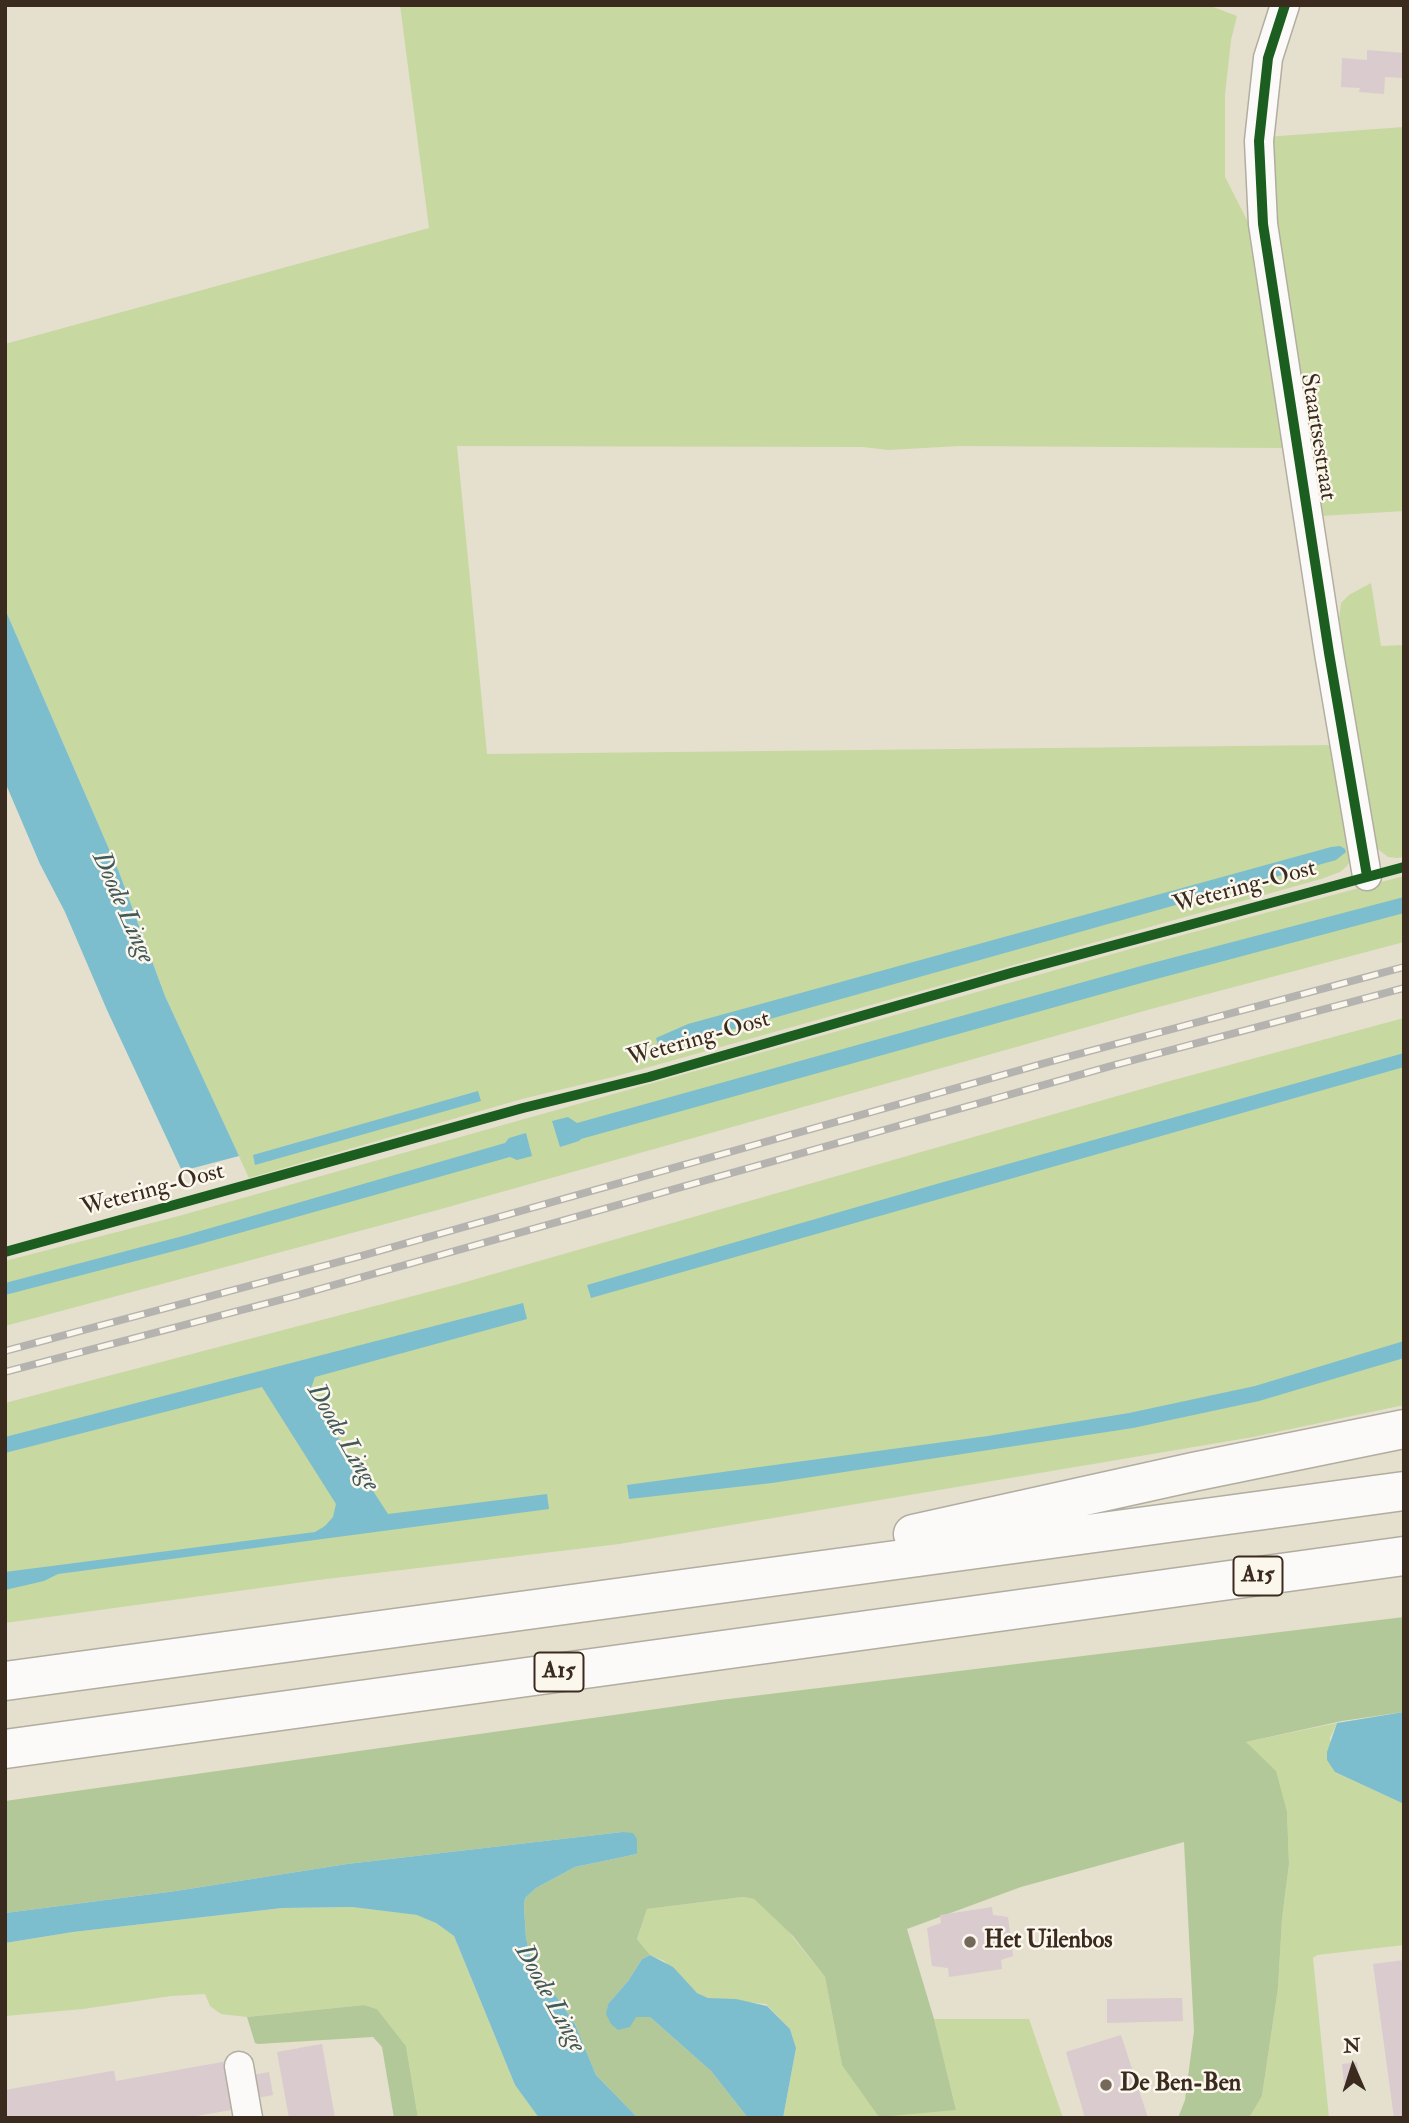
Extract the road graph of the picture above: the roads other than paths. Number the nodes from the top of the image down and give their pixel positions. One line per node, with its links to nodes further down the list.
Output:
1 (1285, 5): 2 (street, Staartsestraat)
2 (1367, 876)
3 (1404, 1429): 7 (highway)
4 (1404, 1491): 7 (highway)
5 (1404, 1556): 8 (highway, A15)
6 (1404, 1579): 8 (highway, A15)
7 (664, 1590): 9 (highway)
8 (1112, 1596): 10 (highway, A15)
9 (5, 1681)
10 (5, 1749)
11 (239, 2066): 12 (street)
12 (248, 2118)

